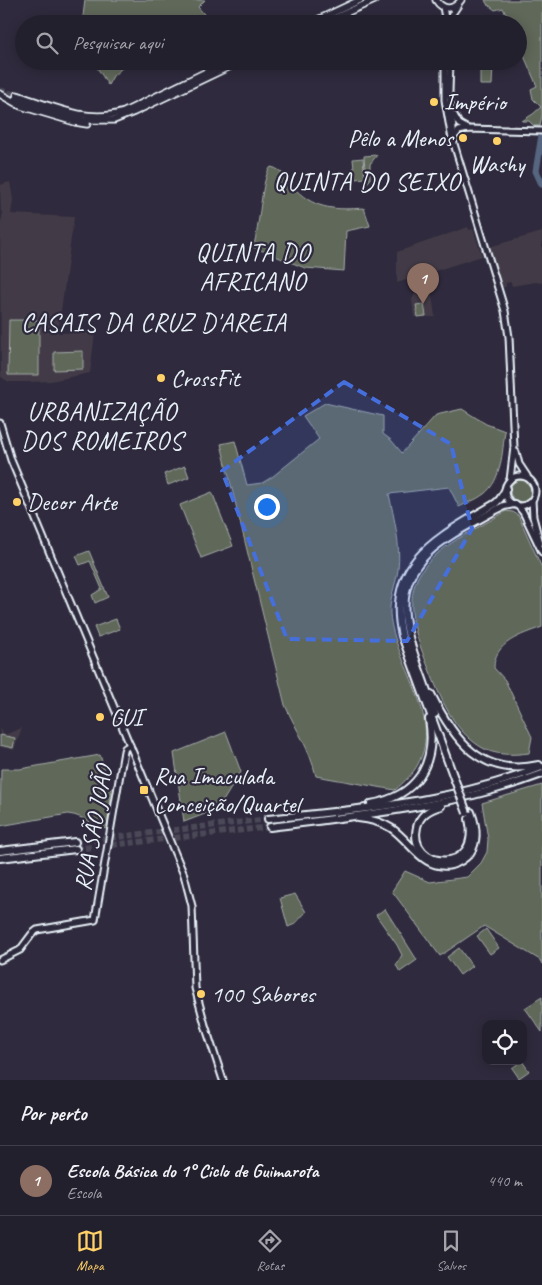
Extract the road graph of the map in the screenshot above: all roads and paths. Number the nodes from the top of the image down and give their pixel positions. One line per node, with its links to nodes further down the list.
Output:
1 (360, 0): 6 (main road)
2 (375, 0): 7 (main road)
3 (436, 0): 5 (main road)
4 (461, 2): 5 (main road); 9 (main road)
5 (443, 7): 8 (main road)
6 (328, 15)
7 (341, 15)
8 (444, 15)
9 (452, 15)
10 (210, 70): 17 (main road)
11 (222, 70): 17 (main road)
12 (446, 70): 16 (main road)
13 (450, 70): 15 (main road)
14 (0, 94): 17 (main road)
15 (452, 110): 18 (main road); 19 (main road)
16 (448, 117): 18 (main road); 21 (main road)
17 (99, 121)
18 (454, 127): 19 (main road); 21 (main road)
19 (465, 129): 20 (main road); 21 (main road)
20 (542, 131)
21 (454, 140): 23 (main road)
22 (0, 423): 32 (main road)
23 (514, 447): 24 (main road); 25 (main road)
24 (529, 478): 25 (main road); 27 (main road)
25 (510, 480): 26 (main road)
26 (506, 489): 28 (main road); 31 (highway)
27 (532, 500): 28 (main road); 29 (main road)
28 (516, 505): 29 (main road); 30 (highway)
29 (542, 551)
30 (423, 678): 33 (highway); 35 (highway)
31 (427, 706): 35 (highway); 37 (highway)
32 (130, 745): 44 (main road, RUA SÃO JOÃO); 45 (main road)
33 (542, 766): 37 (highway)
34 (542, 774): 36 (highway)
35 (456, 777): 38 (highway, bridge)
36 (457, 800): 38 (highway); 40 (highway)
37 (351, 810): 39 (highway)
38 (469, 812): 40 (highway)
39 (268, 819)
40 (329, 819): 41 (highway)
41 (270, 827)
42 (0, 852): 43 (highway)
43 (0, 858)
44 (0, 960)
45 (223, 1080)

